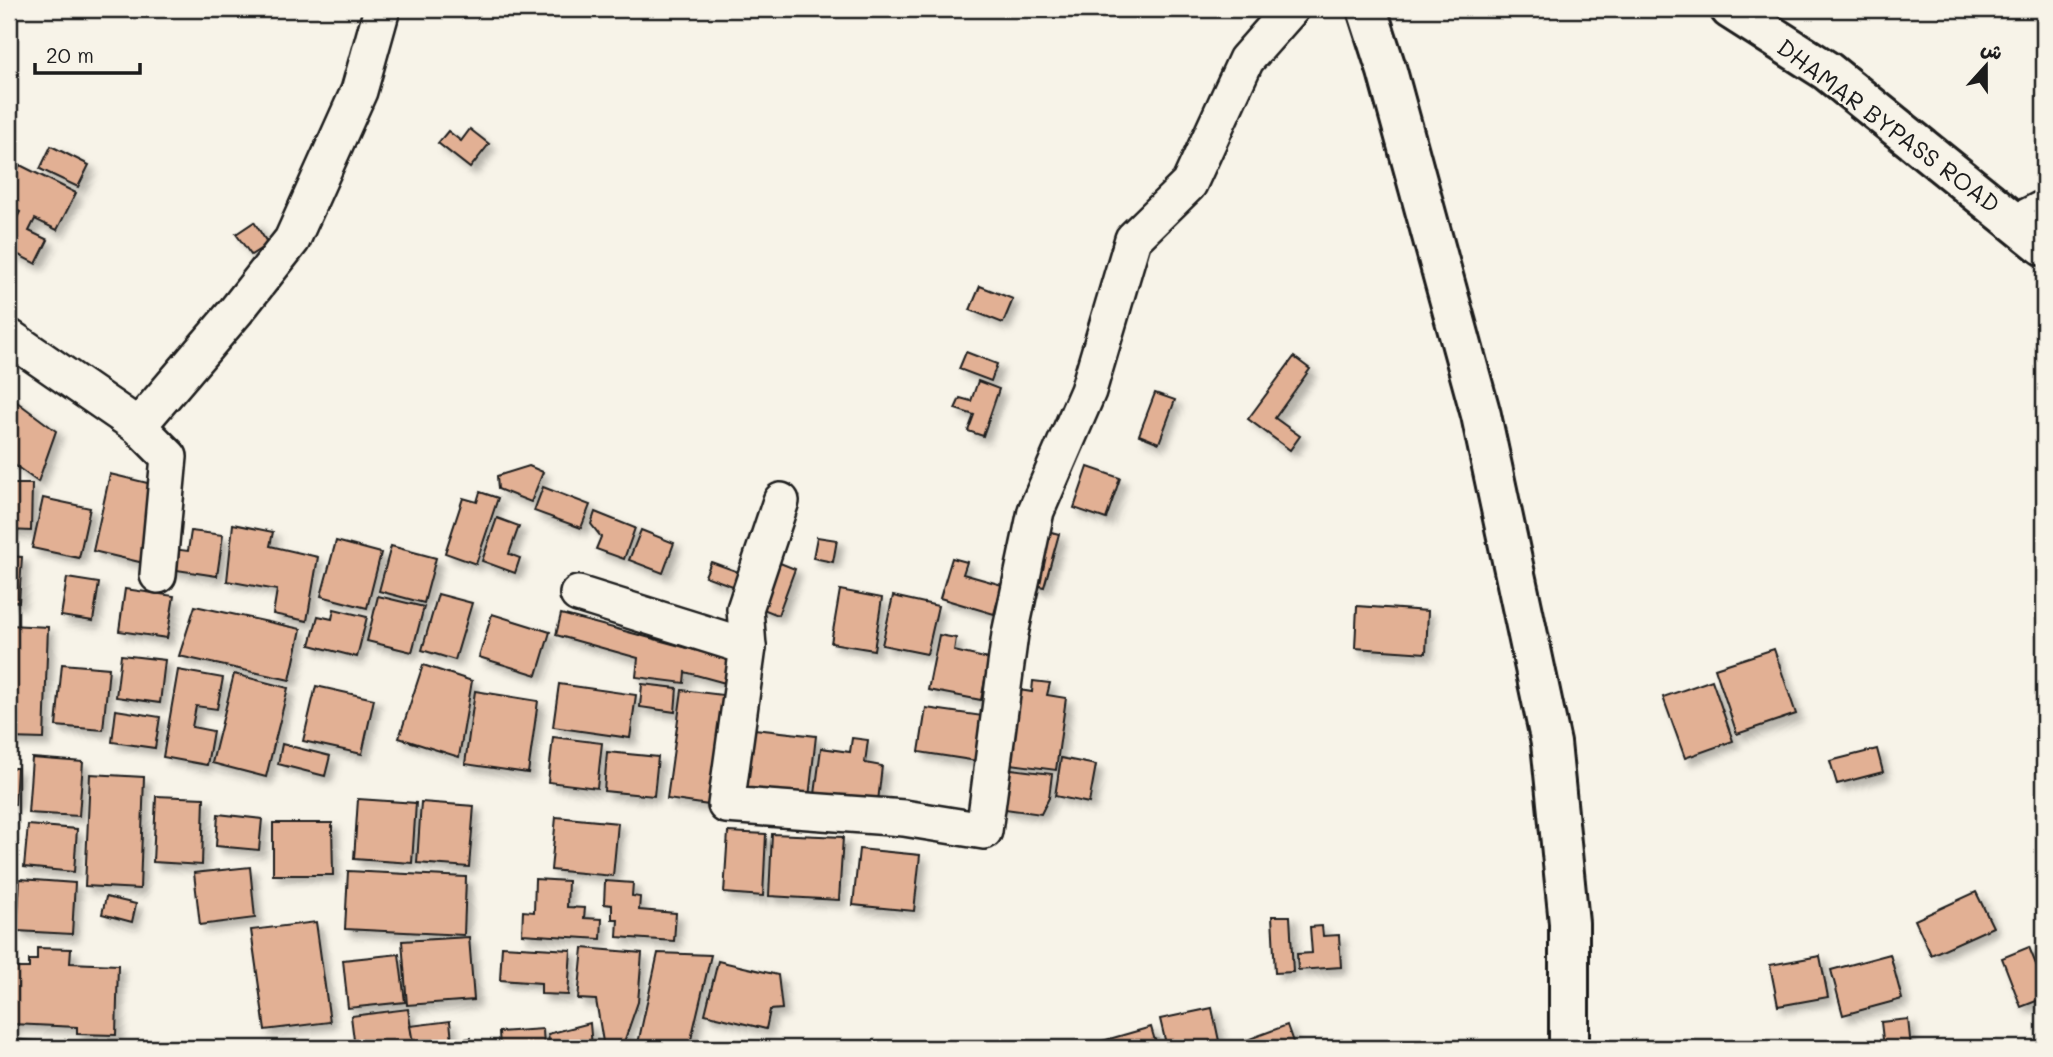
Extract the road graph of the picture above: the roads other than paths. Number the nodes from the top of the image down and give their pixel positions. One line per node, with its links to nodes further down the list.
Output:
1 (382, 9): 8 (street)
2 (1291, 9): 12 (street)
3 (1367, 9): 13 (main road)
4 (1730, 9): 5 (main road, DHAMAR BYPASS ROAD)
5 (2030, 215): 6 (main road, DHAMAR BYPASS ROAD)
6 (2044, 246)
7 (9, 337): 8 (street)
8 (138, 426): 10 (street)
9 (781, 501): 12 (street)
10 (158, 575)
11 (578, 594): 12 (street)
12 (748, 647)
13 (1569, 1048)

